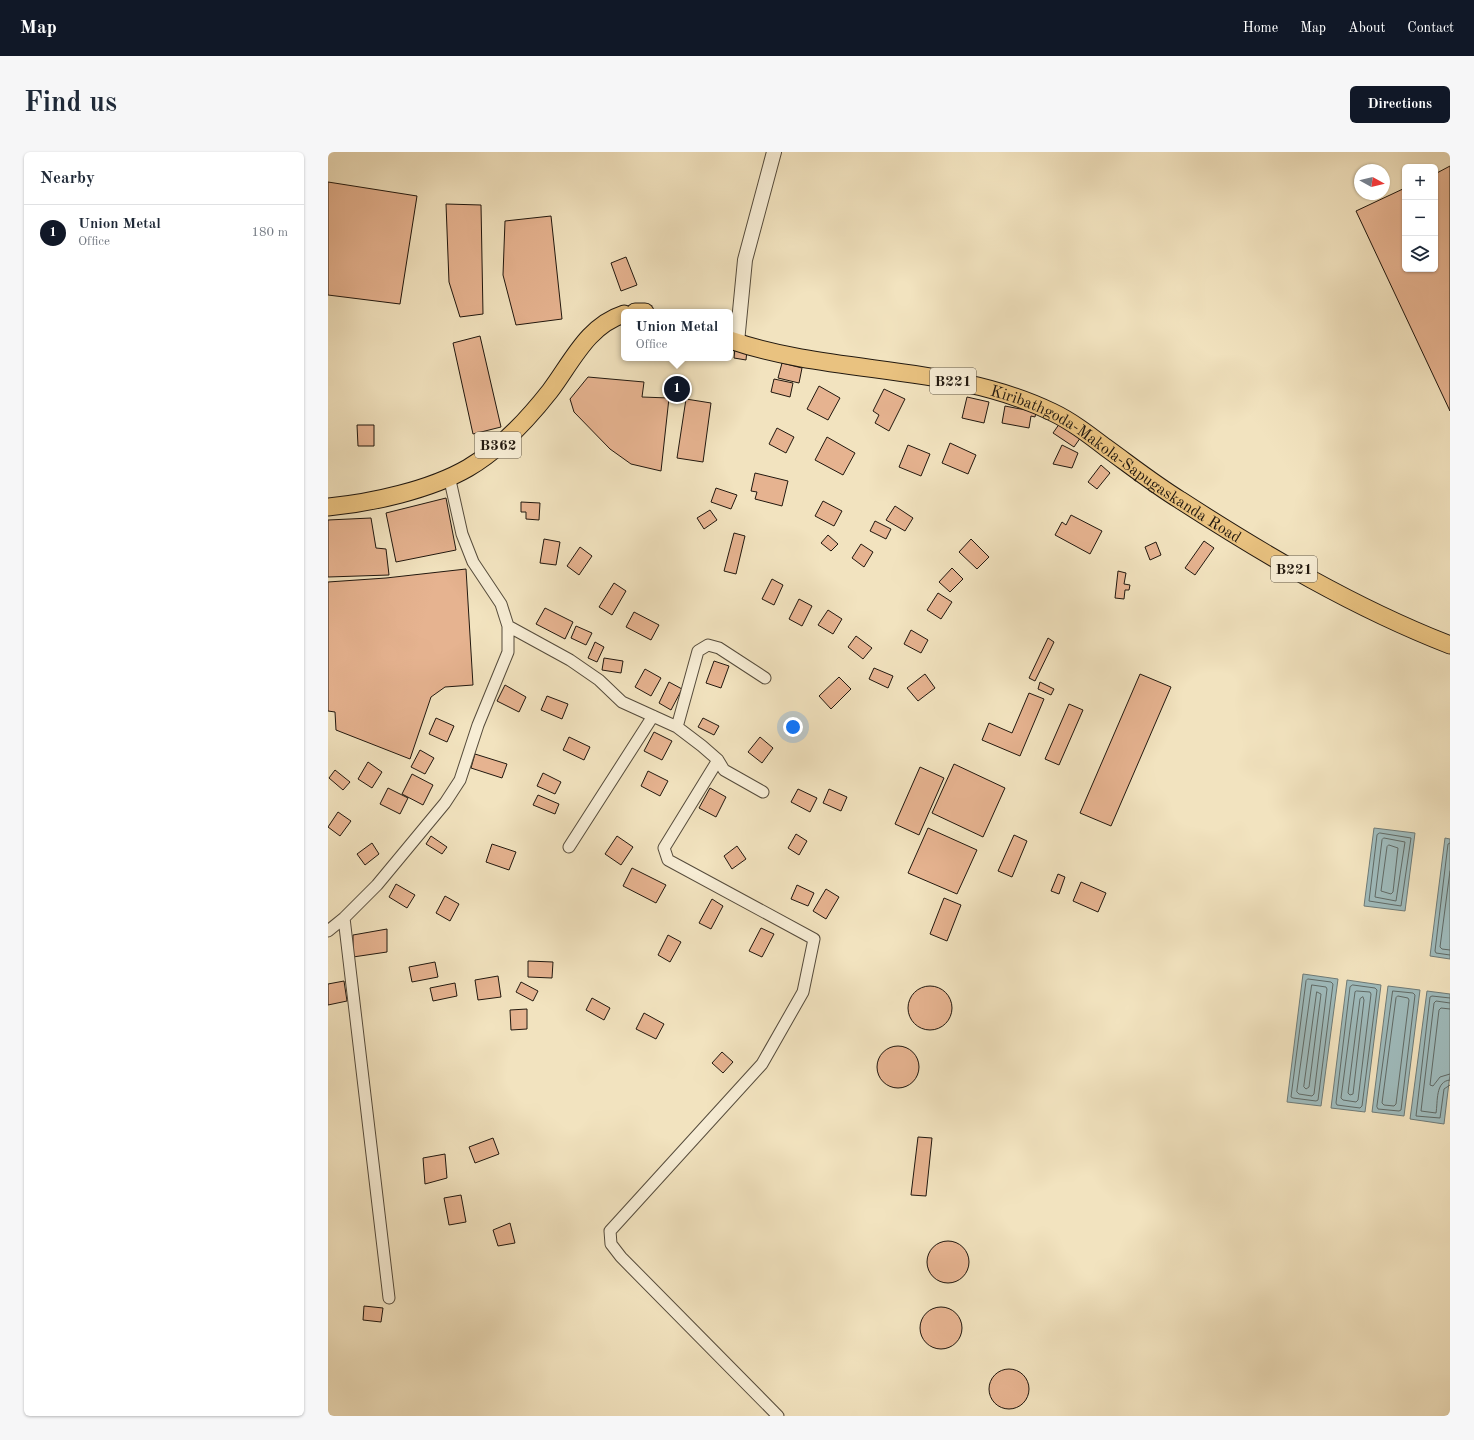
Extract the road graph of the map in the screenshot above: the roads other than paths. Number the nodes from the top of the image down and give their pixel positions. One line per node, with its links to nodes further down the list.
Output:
1 (774, 152): 3 (street)
2 (621, 315): 4 (main road, B362)
3 (734, 341): 7 (main road, Kiribathgoda-Makola-Sapugaskanda Road / B221)
4 (450, 476): 5 (main road, B362); 6 (street)
5 (328, 507)
6 (508, 626): 9 (street); 14 (street)
7 (1450, 645)
8 (765, 678): 10 (street)
9 (652, 716): 10 (street); 13 (street)
10 (677, 728): 11 (street)
11 (718, 760): 12 (street); 17 (street)
12 (763, 792)
13 (569, 847)
14 (344, 918): 15 (street); 16 (street)
15 (328, 931)
16 (389, 1298)
17 (778, 1416)

